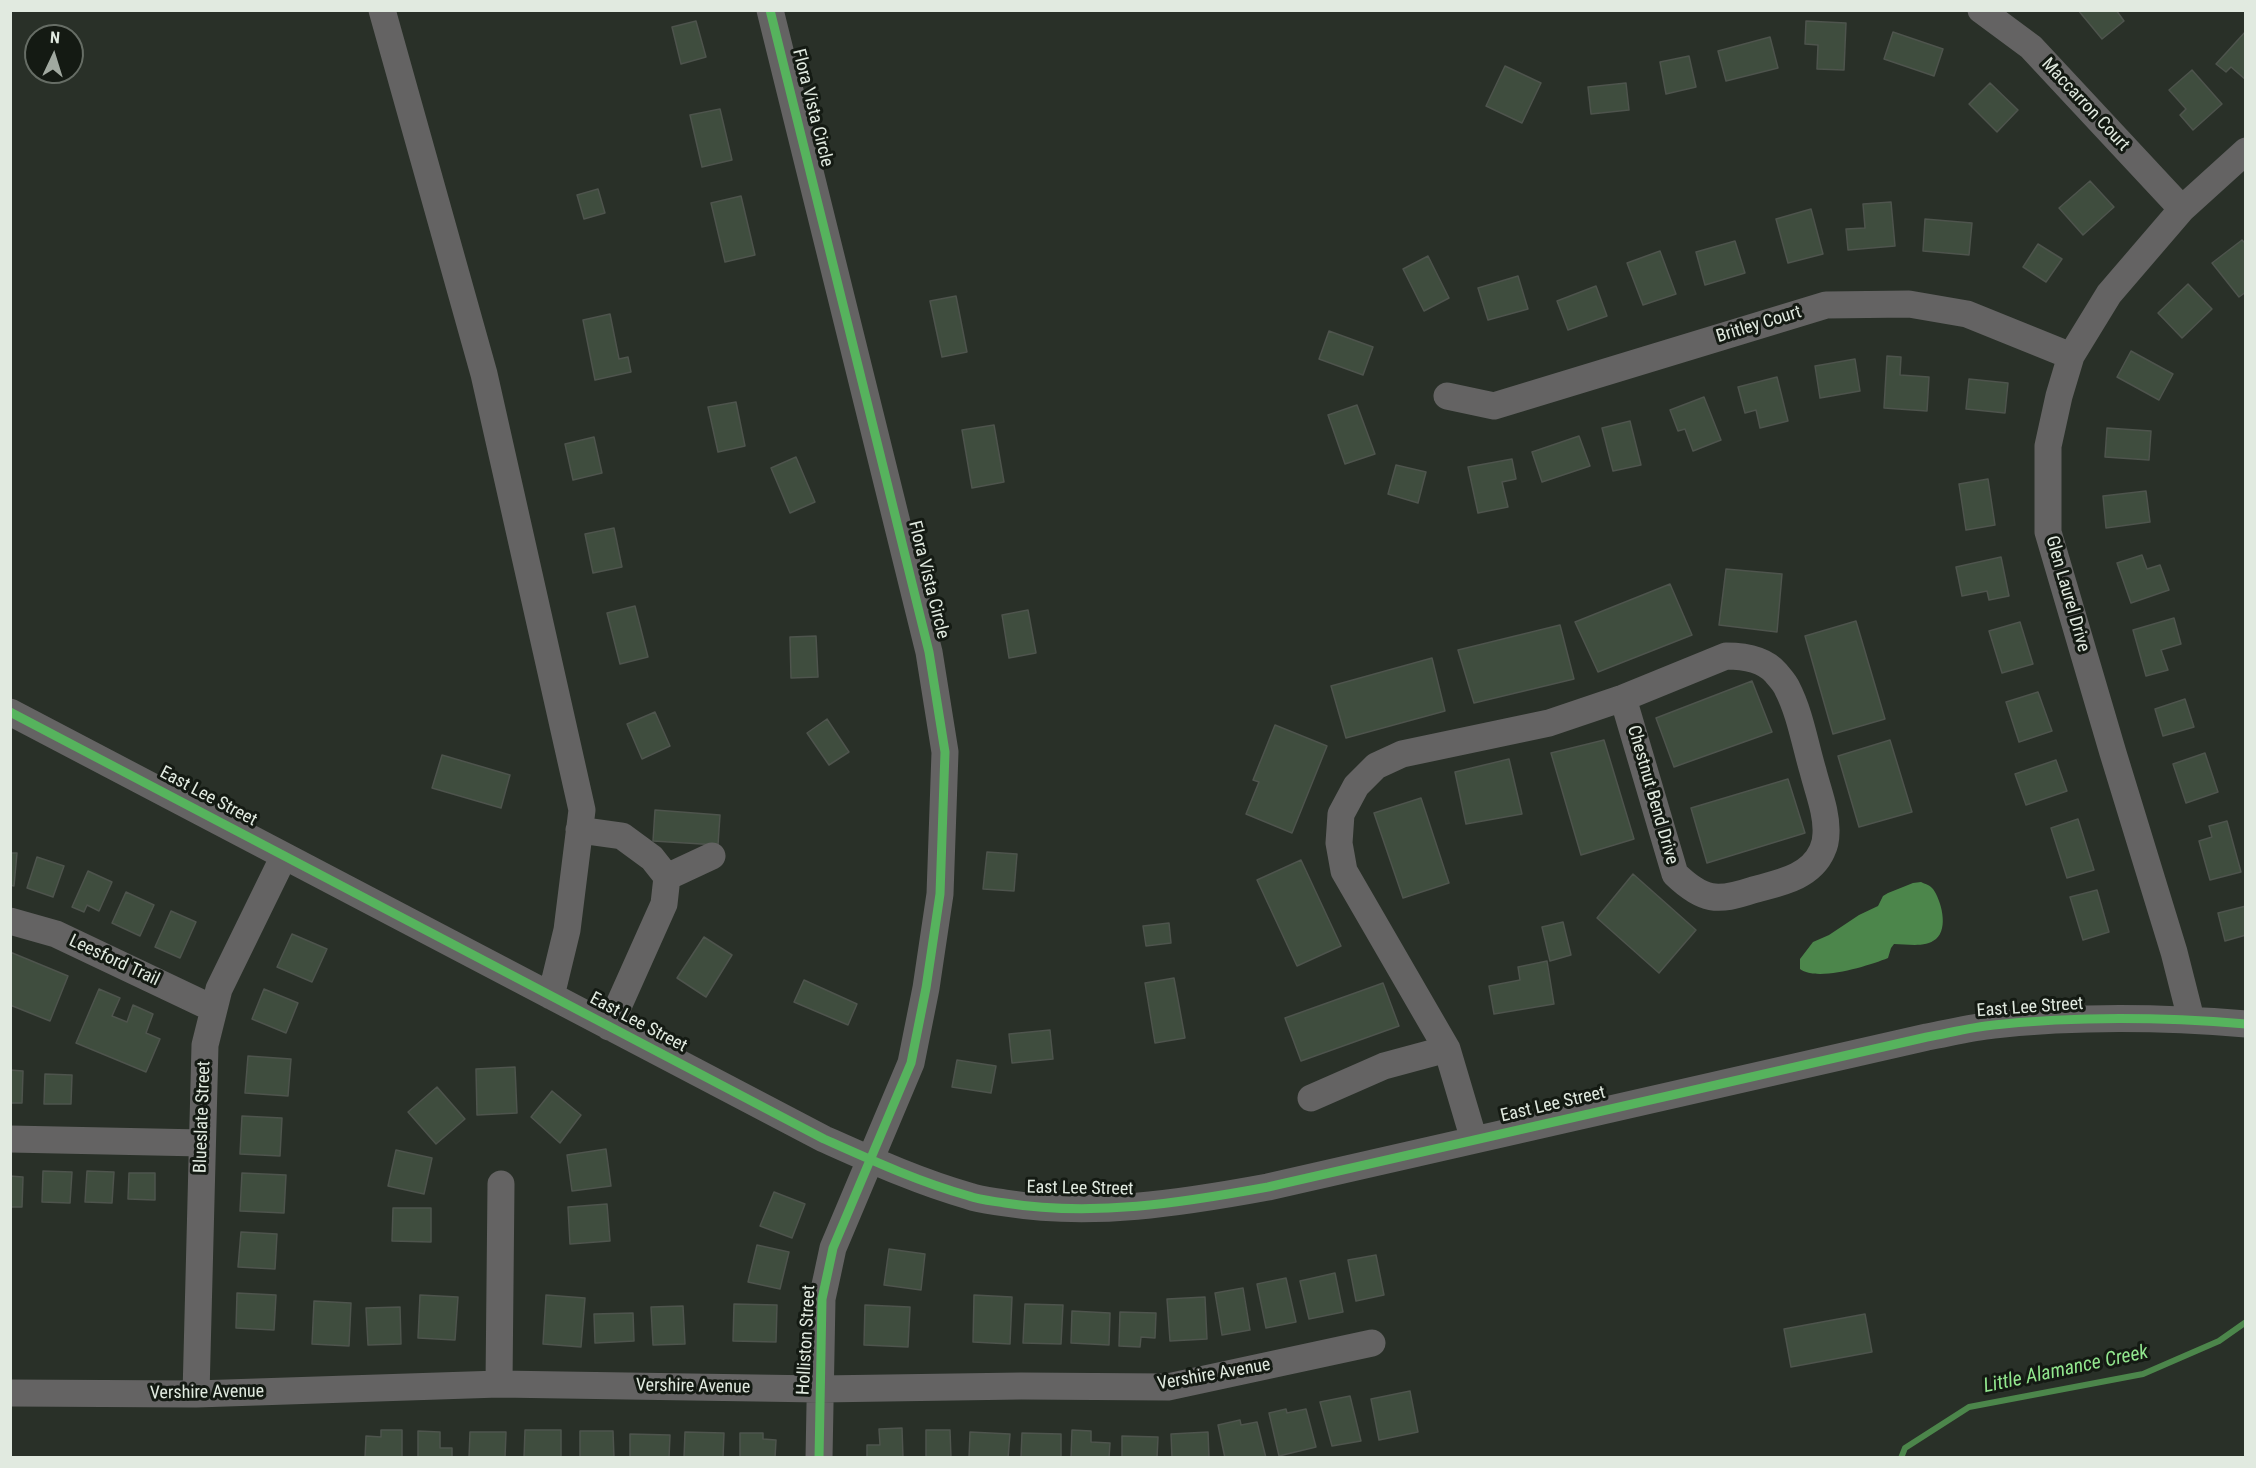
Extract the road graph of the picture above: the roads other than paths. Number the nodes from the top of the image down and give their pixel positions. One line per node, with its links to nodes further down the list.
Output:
1 (382, 10): 10 (street)
2 (770, 10): 25 (street, Flora Vista Circle)
3 (1981, 10): 5 (street, Maccarron Court)
4 (2246, 151): 5 (street, Glen Laurel Drive)
5 (2182, 209): 6 (street, Glen Laurel Drive)
6 (2071, 356): 7 (street, Britley Court); 17 (street, Glen Laurel Drive)
7 (1447, 396)
8 (1623, 698): 8 (street, Chestnut Bend Drive); 20 (street, Chestnut Bend Drive)
9 (10, 712): 11 (street, East Lee Street)
10 (579, 830): 13 (street); 15 (street)
11 (284, 856): 15 (street, East Lee Street); 16 (street, Blueslate Street)
12 (712, 856): 13 (street)
13 (667, 878): 19 (street)
14 (10, 921): 16 (street, Leesford Trail)
15 (551, 996): 19 (street, East Lee Street)
16 (214, 1009): 24 (street, Blueslate Street)
17 (2191, 1019): 18 (street, East Lee Street); 23 (street, East Lee Street)
18 (2246, 1024)
19 (609, 1027): 25 (street, East Lee Street)
20 (1447, 1049): 21 (street); 23 (street, Chestnut Bend Drive)
21 (1311, 1098)
22 (10, 1139): 24 (street)
23 (1474, 1140): 25 (street, East Lee Street)
24 (202, 1143): 31 (street, Blueslate Street)
25 (870, 1160): 29 (street, Holliston Street)
26 (501, 1184): 28 (street)
27 (1372, 1343): 29 (street, Vershire Avenue)
28 (499, 1384): 29 (street, Vershire Avenue); 31 (street, Vershire Avenue)
29 (820, 1389): 32 (street, Holliston Street)
30 (10, 1393): 31 (street, Vershire Avenue)
31 (196, 1394)
32 (819, 1458)

